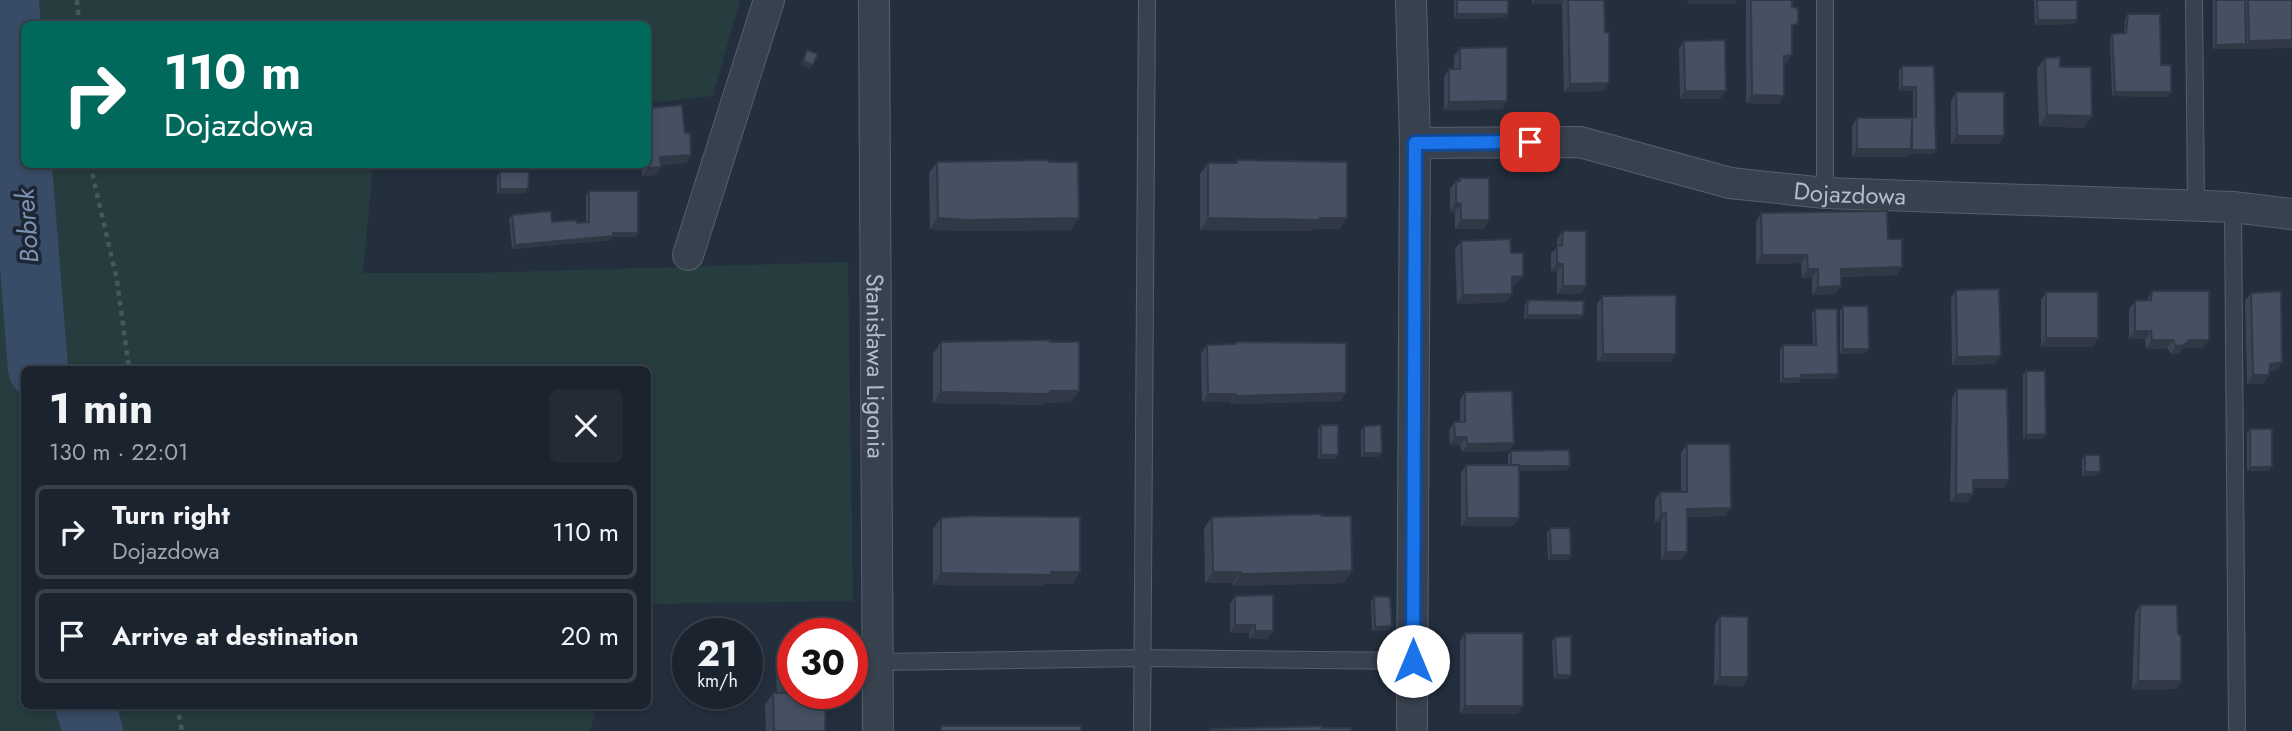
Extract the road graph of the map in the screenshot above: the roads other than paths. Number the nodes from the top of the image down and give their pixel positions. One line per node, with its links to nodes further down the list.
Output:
1 (769, 0): 12 (street)
2 (874, 0): 15 (street, Stanisława Ligonia)
3 (1147, 0): 13 (lane)
4 (1412, 0): 7 (street)
5 (1825, 0): 8 (lane)
6 (2194, 0): 9 (lane)
7 (1415, 143): 8 (street, Dojazdowa); 14 (street)
8 (1825, 193): 9 (street, Dojazdowa)
9 (2196, 205): 10 (street, Dojazdowa)
10 (2233, 206): 11 (street, Dojazdowa); 19 (lane)
11 (2292, 214)
12 (688, 255)
13 (1142, 658): 14 (lane); 15 (lane); 17 (lane)
14 (1413, 661): 18 (street)
15 (878, 662): 16 (street, Stanisława Ligonia)
16 (878, 731)
17 (1142, 731)
18 (1412, 731)
19 (2237, 731)

